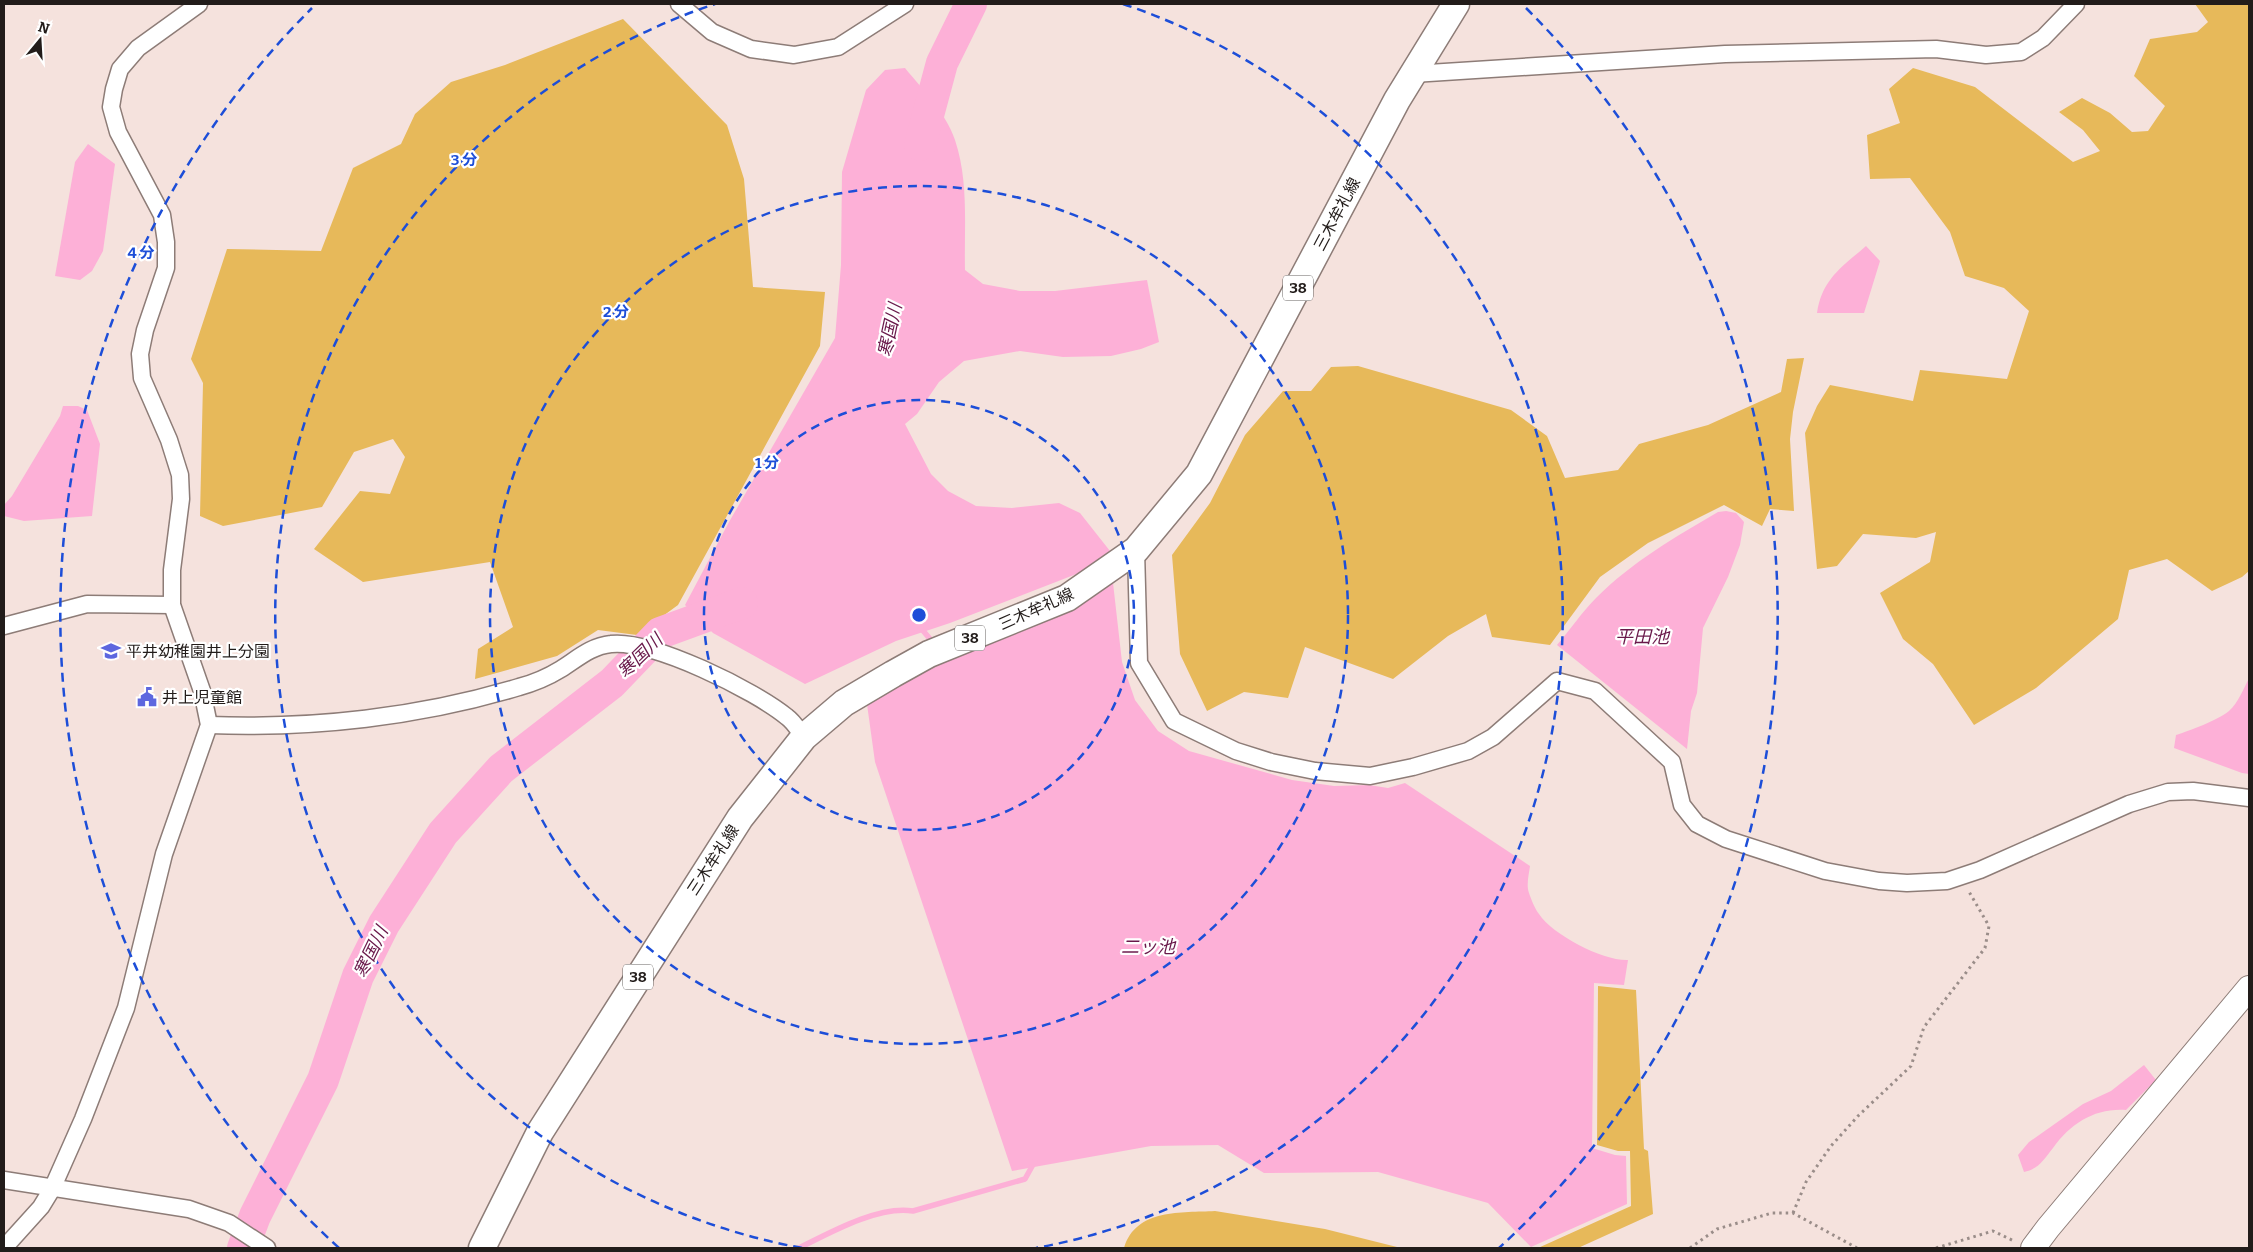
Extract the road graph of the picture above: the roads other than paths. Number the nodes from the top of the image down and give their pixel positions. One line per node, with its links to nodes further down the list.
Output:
1 (199, 4): 8 (street)
2 (679, 4): 3 (street)
3 (905, 4)
4 (1456, 4): 6 (main road, 三木牟礼線 / 38)
5 (2076, 4): 6 (street)
6 (1413, 74): 7 (main road, 三木牟礼線 / 38)
7 (1130, 555): 11 (main road, 三木牟礼線 / 38); 12 (street)
8 (172, 605): 9 (street); 10 (street)
9 (4, 626)
10 (209, 725): 11 (street); 15 (street)
11 (812, 731): 19 (main road, 三木牟礼線 / 38)
12 (2249, 798)
13 (2249, 988): 16 (street)
14 (4, 1180): 15 (street)
15 (52, 1189): 17 (street); 18 (street)
16 (2026, 1246)
17 (4, 1248)
18 (267, 1248)
19 (482, 1248)

